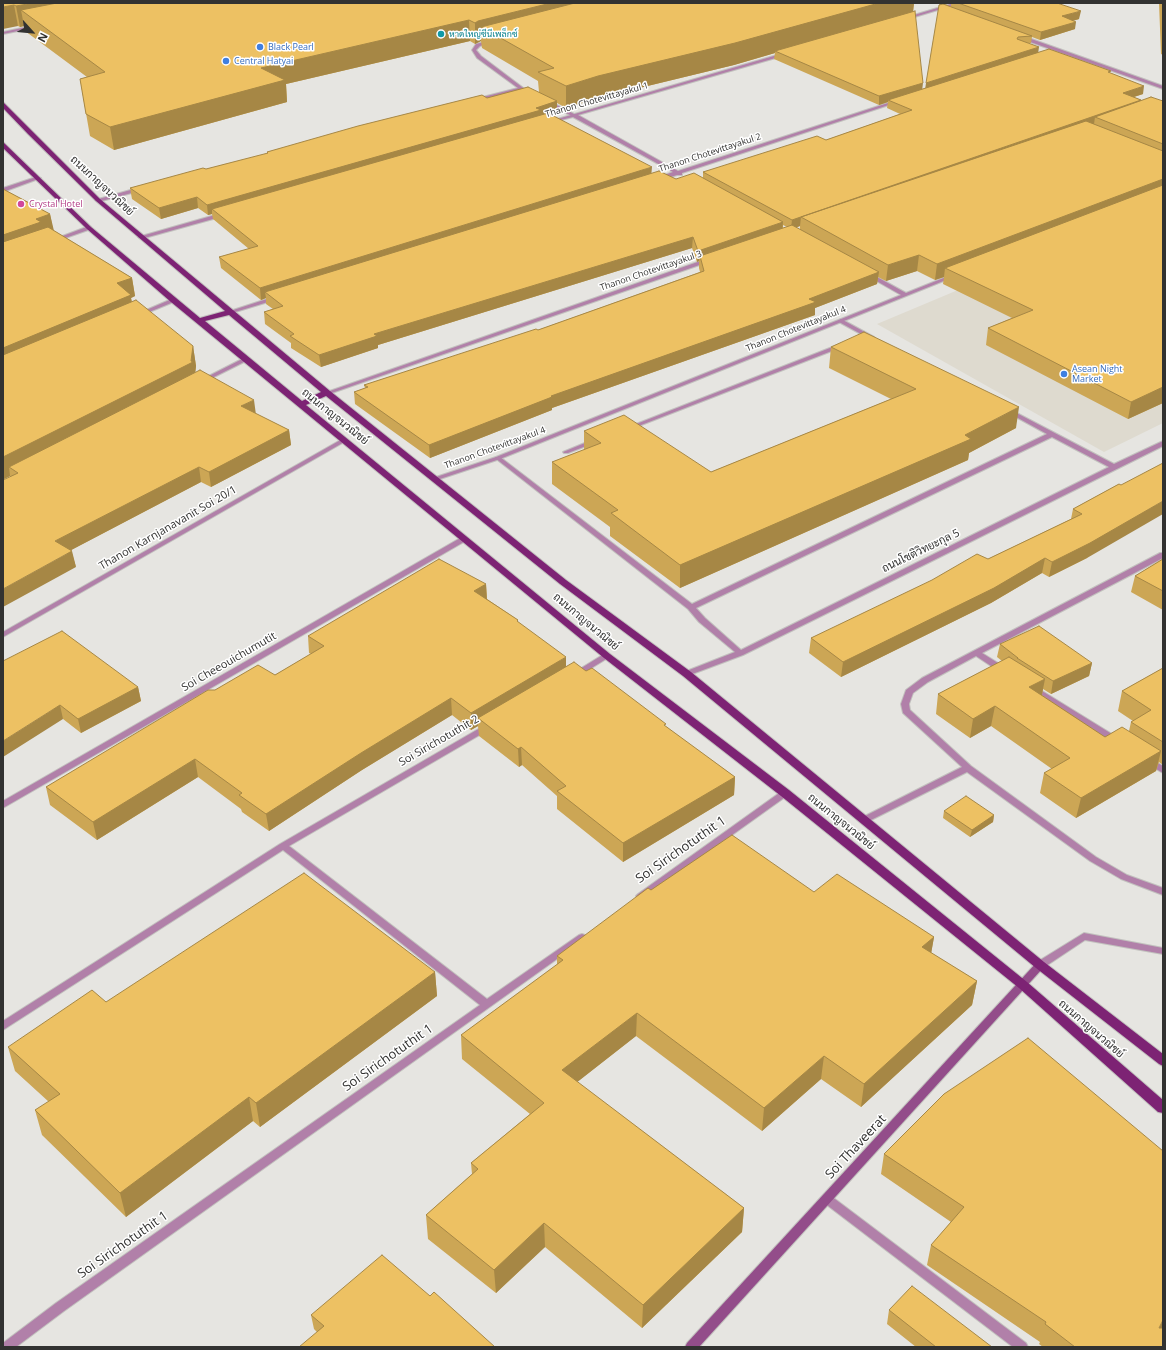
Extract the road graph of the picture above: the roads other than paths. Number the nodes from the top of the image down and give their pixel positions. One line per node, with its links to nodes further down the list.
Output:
1 (959, 3): 2 (street)
2 (942, 8): 3 (street); 4 (street)
3 (948, 10)
4 (903, 19)
5 (42, 25): 6 (street)
6 (3, 33)
7 (1012, 34): 9 (street)
8 (496, 40): 13 (street)
9 (1057, 51): 11 (street); 12 (street)
10 (788, 52): 19 (street, Thanon Chotevittayakul 1)
11 (1050, 53)
12 (1163, 88)
13 (521, 89): 14 (street); 17 (street)
14 (528, 92)
15 (541, 98): 19 (street)
16 (905, 99): 22 (street, Thanon Chotevittayakul 2)
17 (467, 103)
18 (3, 104): 28 (main road, ถนนกาญจนวณิชย์)
19 (574, 115): 20 (street, Thanon Chotevittayakul 1); 22 (street)
20 (544, 123)
21 (3, 144): 24 (main road, ถนนกาญจนวณิชย์)
22 (678, 172): 23 (street); 25 (street, Thanon Chotevittayakul 2)
23 (684, 176)
24 (38, 178): 27 (street); 30 (main road, ถนนกาญจนวณิชย์)
25 (655, 180)
26 (144, 188): 28 (street)
27 (3, 190)
28 (98, 200): 31 (main road, ถนนกาญจนวณิชย์)
29 (225, 214): 31 (street)
30 (89, 228): 32 (street); 38 (main road, ถนนกาญจนวณิชย์)
31 (141, 237): 39 (main road, ถนนกาญจนวณิชย์)
32 (46, 243)
33 (716, 258): 49 (street, Thanon Chotevittayakul 3)
34 (865, 273): 36 (street)
35 (957, 275): 36 (street, Thanon Chotevittayakul 4)
36 (905, 295): 42 (street, Thanon Chotevittayakul 4)
37 (283, 296): 39 (street)
38 (174, 300): 40 (street); 41 (main road, ถนนกาญจนวณิชย์)
39 (230, 312): 41 (main road); 49 (main road, ถนนกาญจนวณิชย์)
40 (131, 318)
41 (201, 320): 47 (main road, ถนนกาญจนวณิชย์)
42 (841, 321): 43 (street); 58 (street, Thanon Chotevittayakul 4)
43 (867, 335): 44 (street); 45 (street)
44 (860, 338)
45 (881, 342)
46 (845, 344): 52 (street)
47 (246, 359): 48 (street); 50 (main road, ถนนกาญจนวณิชย์)
48 (198, 384)
49 (327, 393): 50 (main road); 60 (main road, ถนนกาญจนวณิชย์)
50 (301, 404): 54 (main road, ถนนกาญจนวณิชย์)
51 (1004, 408): 53 (street)
52 (625, 429)
53 (1052, 434): 59 (street); 63 (street)
54 (344, 440): 61 (main road, ถนนกาญจนวณิชย์); 64 (street, Thanon Karnjanavanit Soi 20/1)
55 (596, 440): 57 (street)
56 (1163, 443): 59 (street, ถนนโชติวิทยะกุล 5)
57 (566, 452)
58 (498, 458): 60 (street, Thanon Chotevittayakul 4); 63 (street)
59 (1114, 467): 65 (street, ถนนโชติวิทยะกุล 5)
60 (436, 479): 68 (main road, ถนนกาญจนวณิชย์)
61 (466, 539): 67 (main road, ถนนกาญจนวณิชย์); 78 (street, Soi Cheeouichumutit)
62 (1163, 555): 66 (street)
63 (691, 607): 65 (street)
64 (3, 635)
65 (740, 653): 68 (street, ถนนโชติวิทยะกุล 5)
66 (977, 653): 69 (street); 75 (street)
67 (607, 656): 70 (street); 77 (main road, ถนนกาญจนวณิชย์)
68 (687, 674): 79 (main road, ถนนกาญจนวณิชย์)
69 (1010, 674)
70 (566, 680)
71 (1024, 683): 73 (street)
72 (497, 721): 80 (street, Soi Sirichotuthit 2)
73 (1123, 745)
74 (1143, 758): 76 (street)
75 (968, 768): 79 (street); 81 (street)
76 (1163, 770)
77 (785, 793): 82 (street, Soi Sirichotuthit 1); 86 (main road, ถนนกาญจนวณิชย์)
78 (3, 805)
79 (864, 820): 85 (main road, ถนนกาญจนวณิชย์)
80 (283, 846): 87 (street); 88 (street, Soi Sirichotuthit 2)
81 (1163, 892)
82 (630, 904)
83 (591, 931): 87 (street, Soi Sirichotuthit 1)
84 (1163, 951): 85 (street)
85 (1040, 965): 86 (street, Soi Thaveerat); 89 (main road, ถนนกาญจนวณิชย์)
86 (1023, 985): 90 (main road, ถนนกาญจนวณิชย์); 91 (street, Soi Thaveerat)
87 (487, 1005): 92 (street, Soi Sirichotuthit 1)
88 (3, 1026)
89 (1163, 1061)
90 (1163, 1108)
91 (827, 1198): 93 (street, Soi Thaveerat); 94 (street)
92 (7, 1347)
93 (691, 1347)
94 (1022, 1347)

